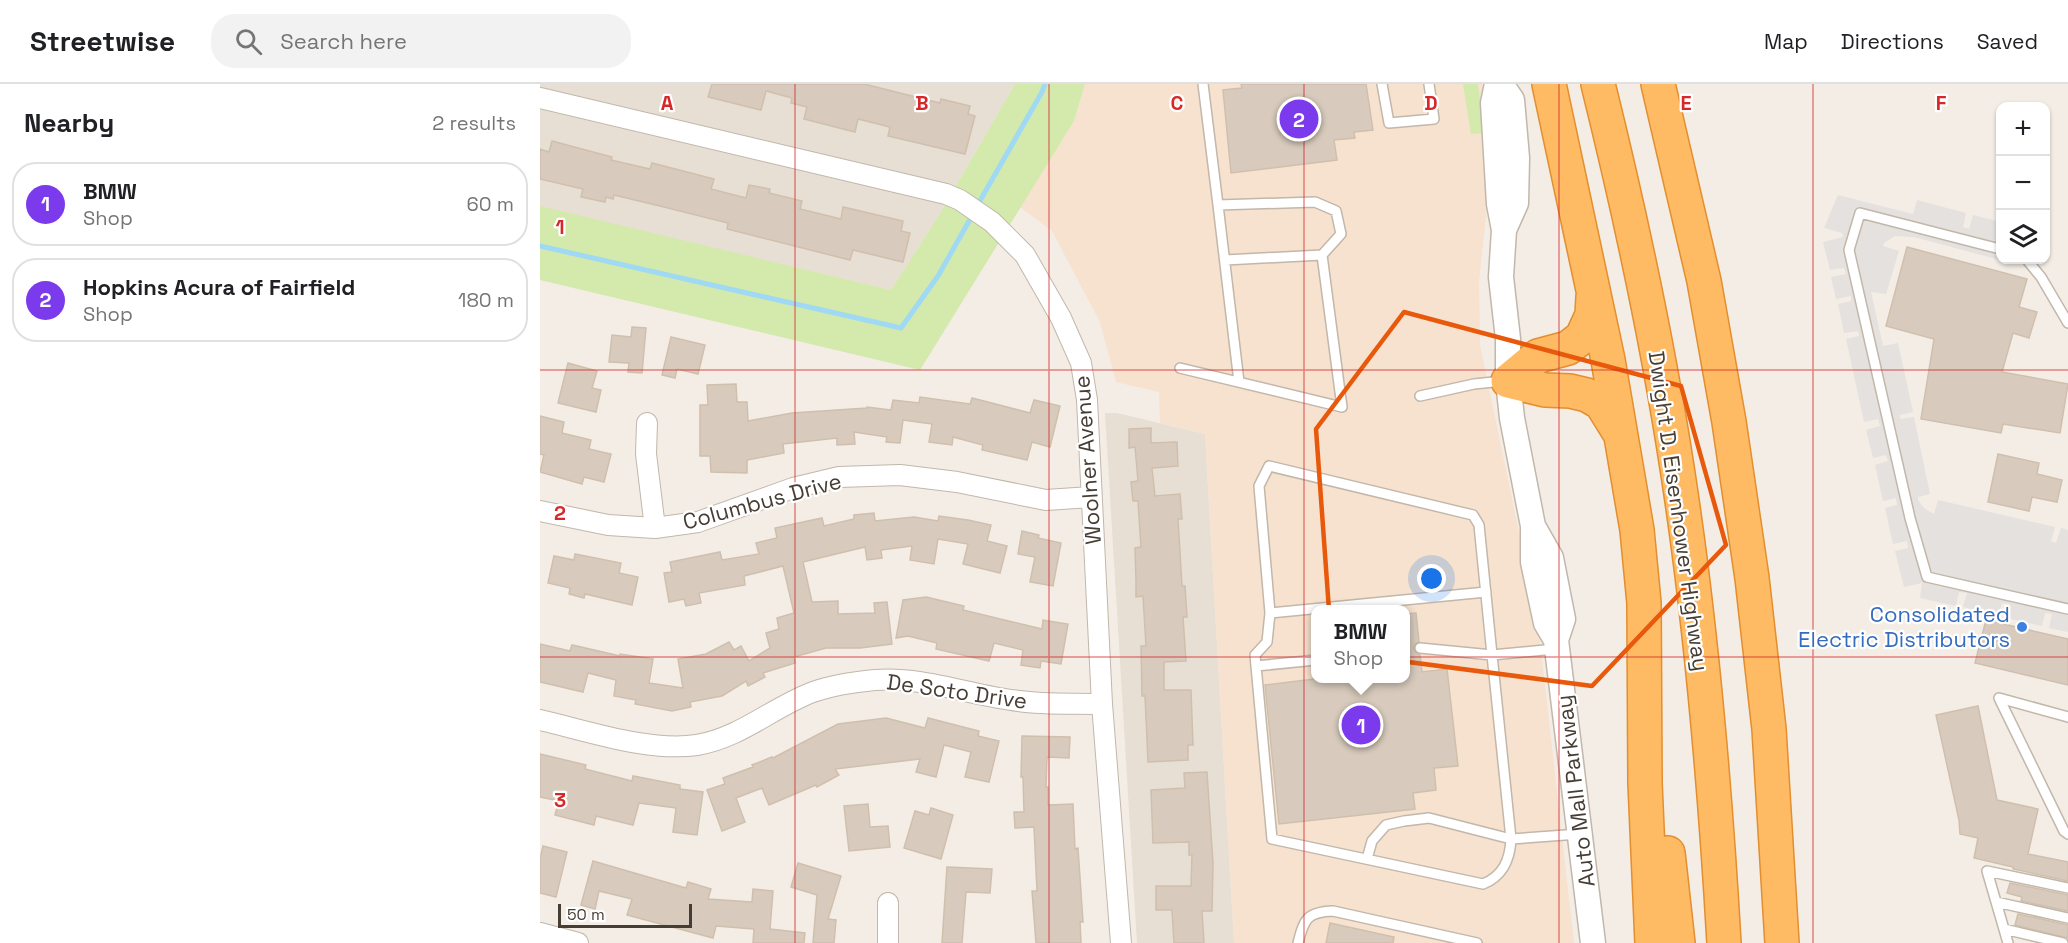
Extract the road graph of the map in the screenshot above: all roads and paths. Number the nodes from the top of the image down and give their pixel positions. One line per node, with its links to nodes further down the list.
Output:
1 (1203, 84): 9 (lane)
2 (1382, 84): 3 (lane)
3 (1429, 84)
4 (1499, 84): 17 (street, Auto Mall Parkway)
5 (1549, 84): 14 (highway)
6 (1598, 84): 57 (highway, Dwight D. Eisenhower Highway)
7 (1658, 84): 58 (highway)
8 (540, 98): 22 (street, Woolner Avenue)
9 (1218, 205): 11 (lane); 12 (lane)
10 (1996, 248): 27 (lane)
11 (1322, 255): 12 (lane); 18 (lane)
12 (1225, 260): 18 (lane)
13 (2030, 264): 15 (lane)
14 (1593, 289): 17 (highway); 21 (highway)
15 (2068, 323)
16 (1180, 368): 18 (lane)
17 (1508, 381): 19 (lane); 21 (highway); 30 (street, Auto Mall Parkway)
18 (1239, 382)
19 (1420, 396)
20 (647, 423): 24 (street)
21 (1621, 435): 35 (highway)
22 (1090, 497): 24 (street, Columbus Drive); 36 (street, Woolner Avenue)
23 (540, 512): 24 (street, Columbus Drive)
24 (655, 528)
25 (1486, 592): 26 (lane); 29 (lane); 32 (lane)
26 (1358, 605)
27 (2068, 609)
28 (1311, 610): 29 (lane)
29 (1270, 614): 34 (lane)
30 (1557, 644): 32 (lane); 39 (street, Auto Mall Parkway)
31 (1420, 648): 32 (lane)
32 (1492, 655): 41 (lane)
33 (1311, 660): 34 (lane)
34 (1256, 666): 42 (lane)
35 (1645, 688): 55 (highway); 56 (highway)
36 (1101, 704): 38 (street, De Soto Drive); 51 (street, Woolner Avenue)
37 (2068, 717): 40 (lane)
38 (540, 720)
39 (1580, 834): 41 (lane); 54 (street, Auto Mall Parkway)
40 (2068, 834)
41 (1511, 838): 42 (lane); 42 (lane)
42 (1367, 859)
43 (2068, 888): 44 (lane)
44 (1996, 902): 46 (lane); 47 (lane)
45 (888, 903): 50 (street)
46 (2068, 918)
47 (2004, 929): 59 (lane); 60 (lane)
48 (540, 933): 49 (street)
49 (578, 943)
50 (888, 943)
51 (1120, 943)
52 (1298, 943): 53 (lane)
53 (1478, 943)
54 (1593, 943)
55 (1652, 943)
56 (1678, 943)
57 (1724, 943)
58 (1782, 943)
59 (2008, 943)
60 (2063, 943)

